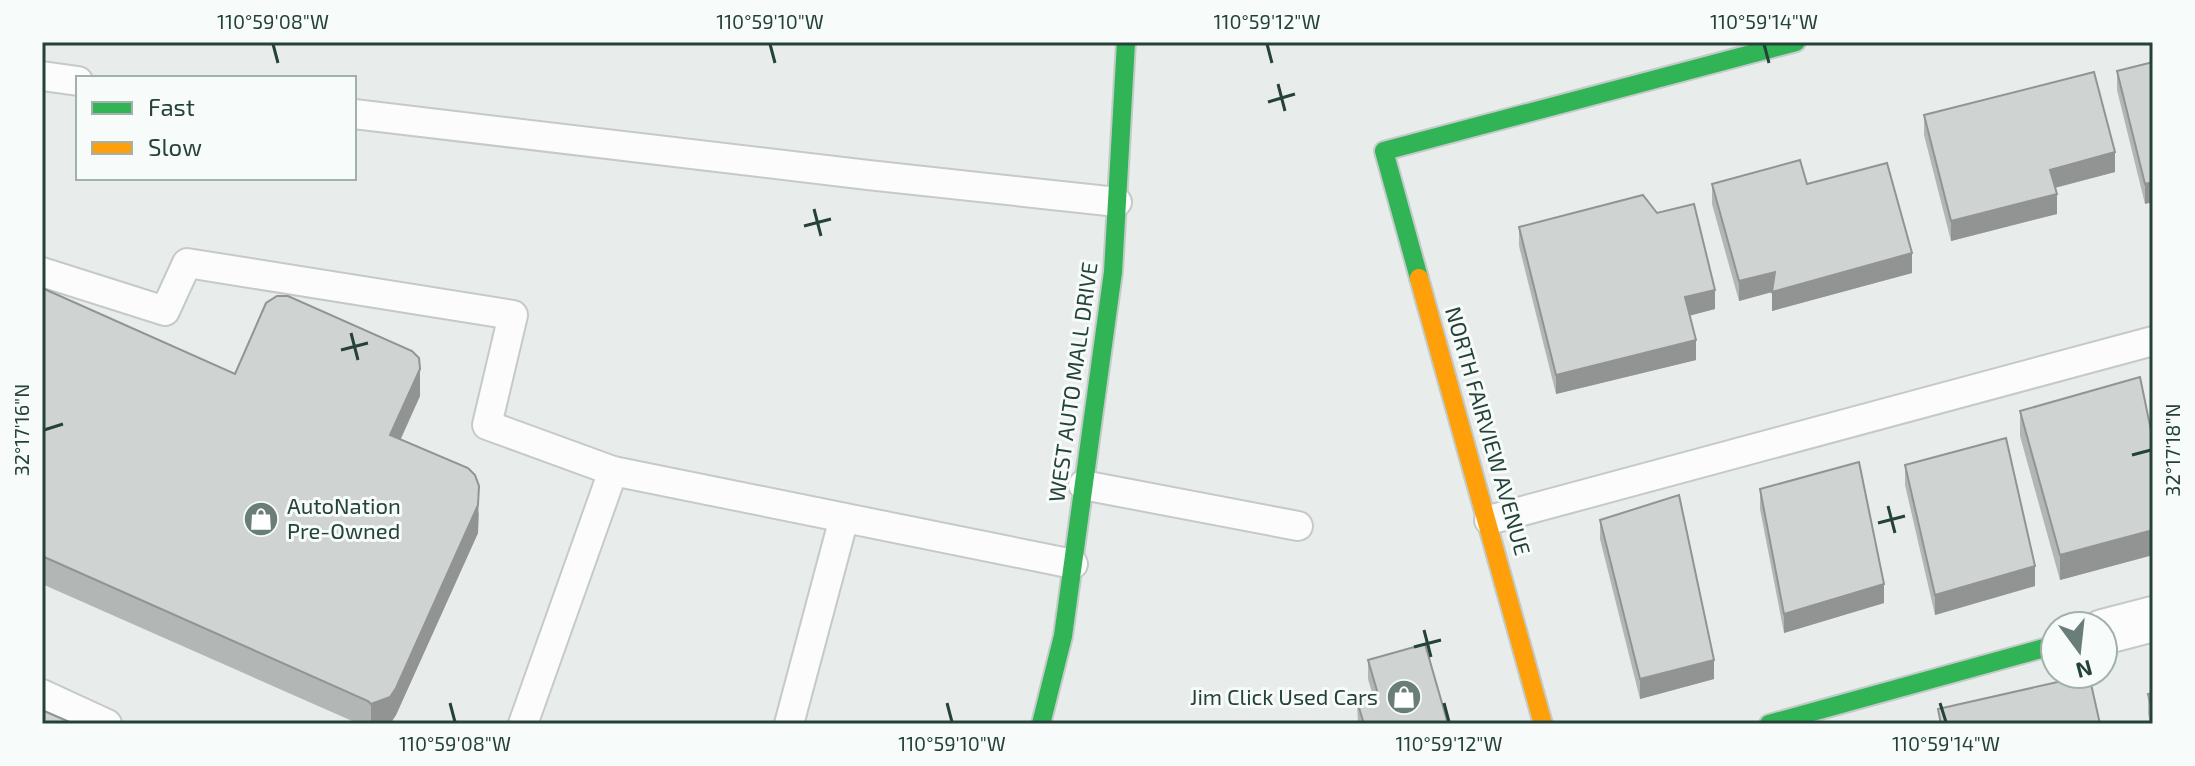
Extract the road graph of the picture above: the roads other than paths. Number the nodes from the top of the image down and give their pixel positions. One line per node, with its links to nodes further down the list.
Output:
1 (1126, 42): 6 (street, WEST AUTO MALL DRIVE)
2 (1796, 42): 12 (street, NORTH FAIRVIEW AVENUE)
3 (42, 76): 4 (lane)
4 (76, 81)
5 (356, 114): 6 (lane)
6 (1117, 202): 10 (street, WEST AUTO MALL DRIVE)
7 (42, 272): 9 (lane)
8 (2153, 341): 12 (lane)
9 (613, 471): 11 (lane); 21 (lane)
10 (1083, 485): 13 (lane); 14 (street, WEST AUTO MALL DRIVE)
11 (844, 518): 14 (lane); 22 (lane)
12 (1489, 520): 24 (street, NORTH FAIRVIEW AVENUE)
13 (1298, 526)
14 (1073, 564): 23 (street, WEST AUTO MALL DRIVE)
15 (2153, 619): 16 (street)
16 (2119, 628)
17 (2039, 650): 19 (street)
18 (42, 694): 20 (lane)
19 (1842, 714): 25 (street)
20 (107, 724)
21 (523, 724)
22 (789, 724)
23 (1041, 724)
24 (1543, 724)
25 (1769, 724)

